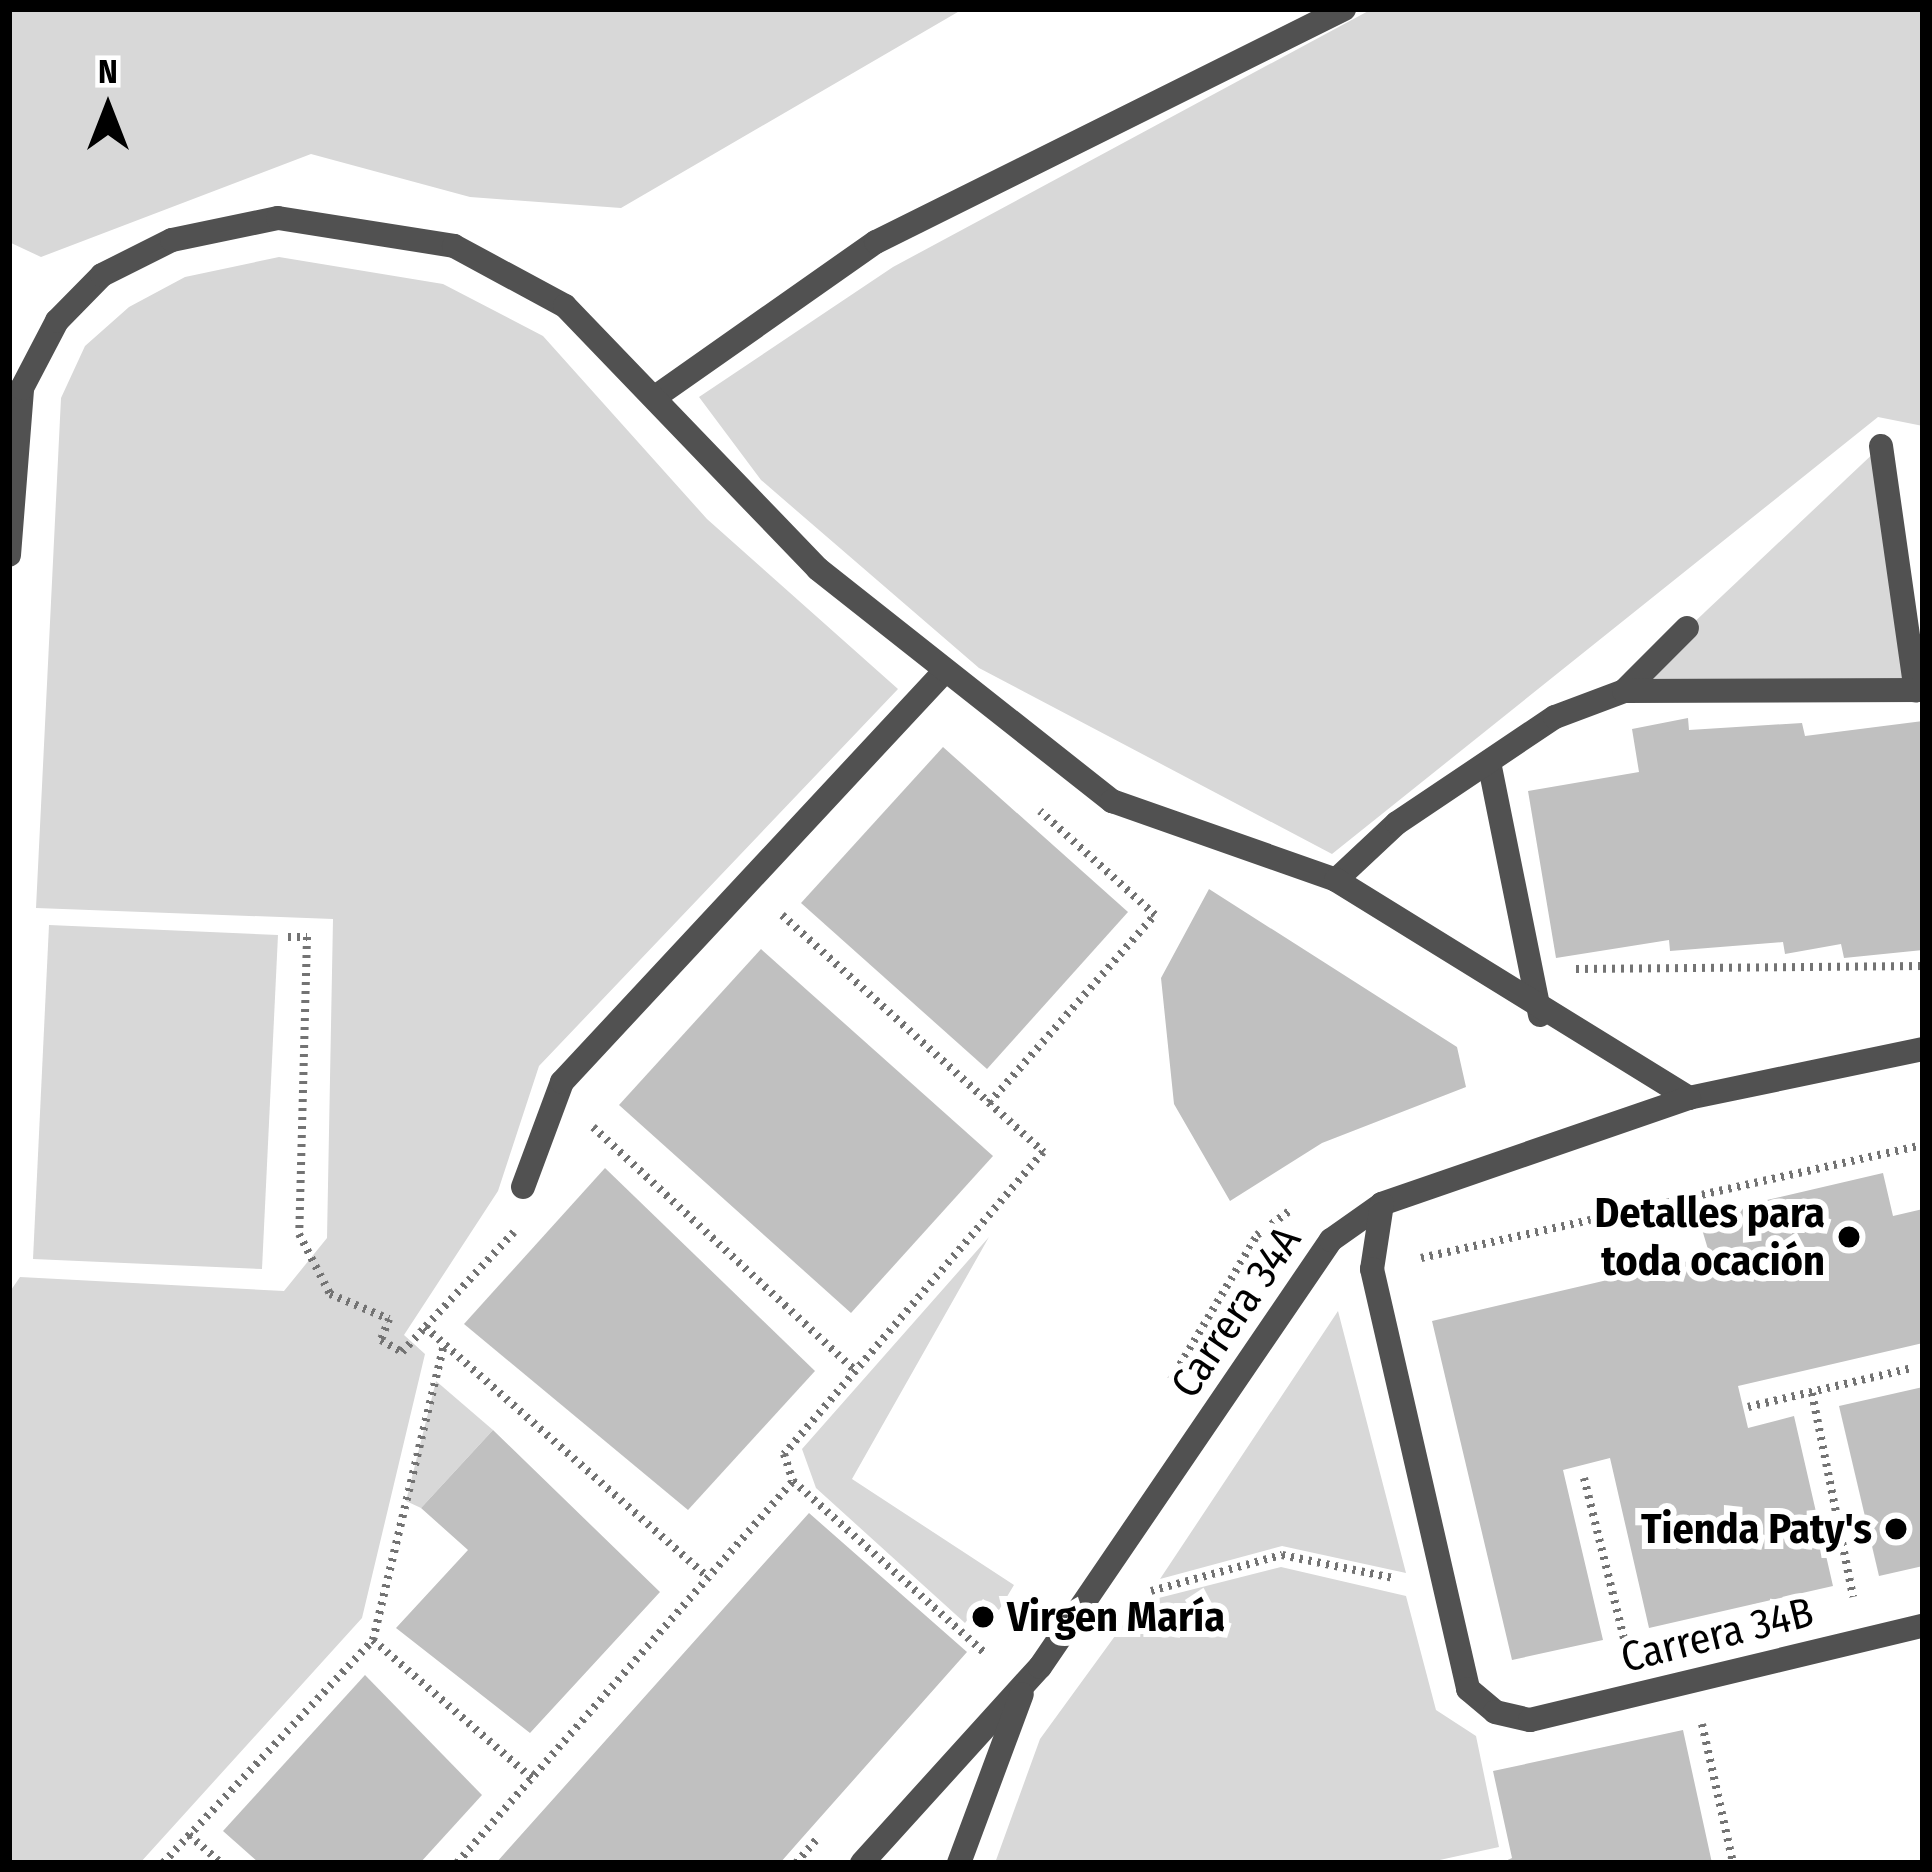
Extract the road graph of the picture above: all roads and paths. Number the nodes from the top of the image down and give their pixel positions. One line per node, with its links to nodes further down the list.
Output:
1 (1344, 9): 2 (street)
2 (658, 394): 4 (street); 6 (street)
3 (1881, 446): 7 (street)
4 (9, 555)
5 (1687, 628): 8 (street)
6 (943, 673): 11 (street); 24 (street)
7 (1919, 690): 8 (street)
8 (1624, 691): 9 (street)
9 (1489, 762): 11 (street); 15 (street)
10 (1030, 803): 19 (path)
11 (1336, 880): 16 (street)
12 (774, 908): 19 (path)
13 (289, 938): 29 (path)
14 (1923, 966): 15 (path)
15 (1532, 974): 16 (street)
16 (1540, 1015): 18 (street)
17 (1923, 1049): 18 (street, Carrera 34A)
18 (1689, 1098): 26 (street, Carrera 34A)
19 (989, 1103): 32 (path)
20 (581, 1119): 21 (path)
21 (604, 1136): 23 (path); 32 (path)
22 (1923, 1144): 28 (path)
23 (588, 1153)
24 (523, 1187)
25 (1314, 1192): 33 (path)
26 (1382, 1204): 28 (street); 40 (street, Carrera 34A)
27 (523, 1223): 29 (path)
28 (1372, 1269): 39 (street)
29 (424, 1328): 30 (path)
30 (444, 1345): 38 (path); 43 (path)
31 (1912, 1368): 34 (path)
32 (856, 1371): 37 (path)
33 (1163, 1394)
34 (1812, 1394): 35 (path); 44 (path)
35 (1748, 1407)
36 (1584, 1478): 49 (path)
37 (793, 1481): 38 (path); 45 (path)
38 (708, 1577): 50 (path)
39 (1447, 1595): 40 (path); 49 (street, Carrera 34B)
40 (1085, 1604): 47 (street, Carrera 34A)
41 (1923, 1626): 44 (street, Carrera 34B)
42 (999, 1639): 45 (path)
43 (373, 1640): 50 (path); 52 (path)
44 (1862, 1640): 48 (street, Carrera 34B)
45 (986, 1654): 46 (path)
46 (970, 1671)
47 (1027, 1681): 57 (street, Carrera 34A); 58 (street)
48 (1693, 1681): 49 (street, Carrera 34B); 59 (path)
49 (1638, 1694)
50 (532, 1778): 55 (path)
51 (827, 1828): 56 (path)
52 (189, 1835): 53 (path); 54 (path)
53 (164, 1863)
54 (220, 1863)
55 (457, 1863)
56 (796, 1863)
57 (862, 1863)
58 (959, 1863)
59 (1733, 1863)

